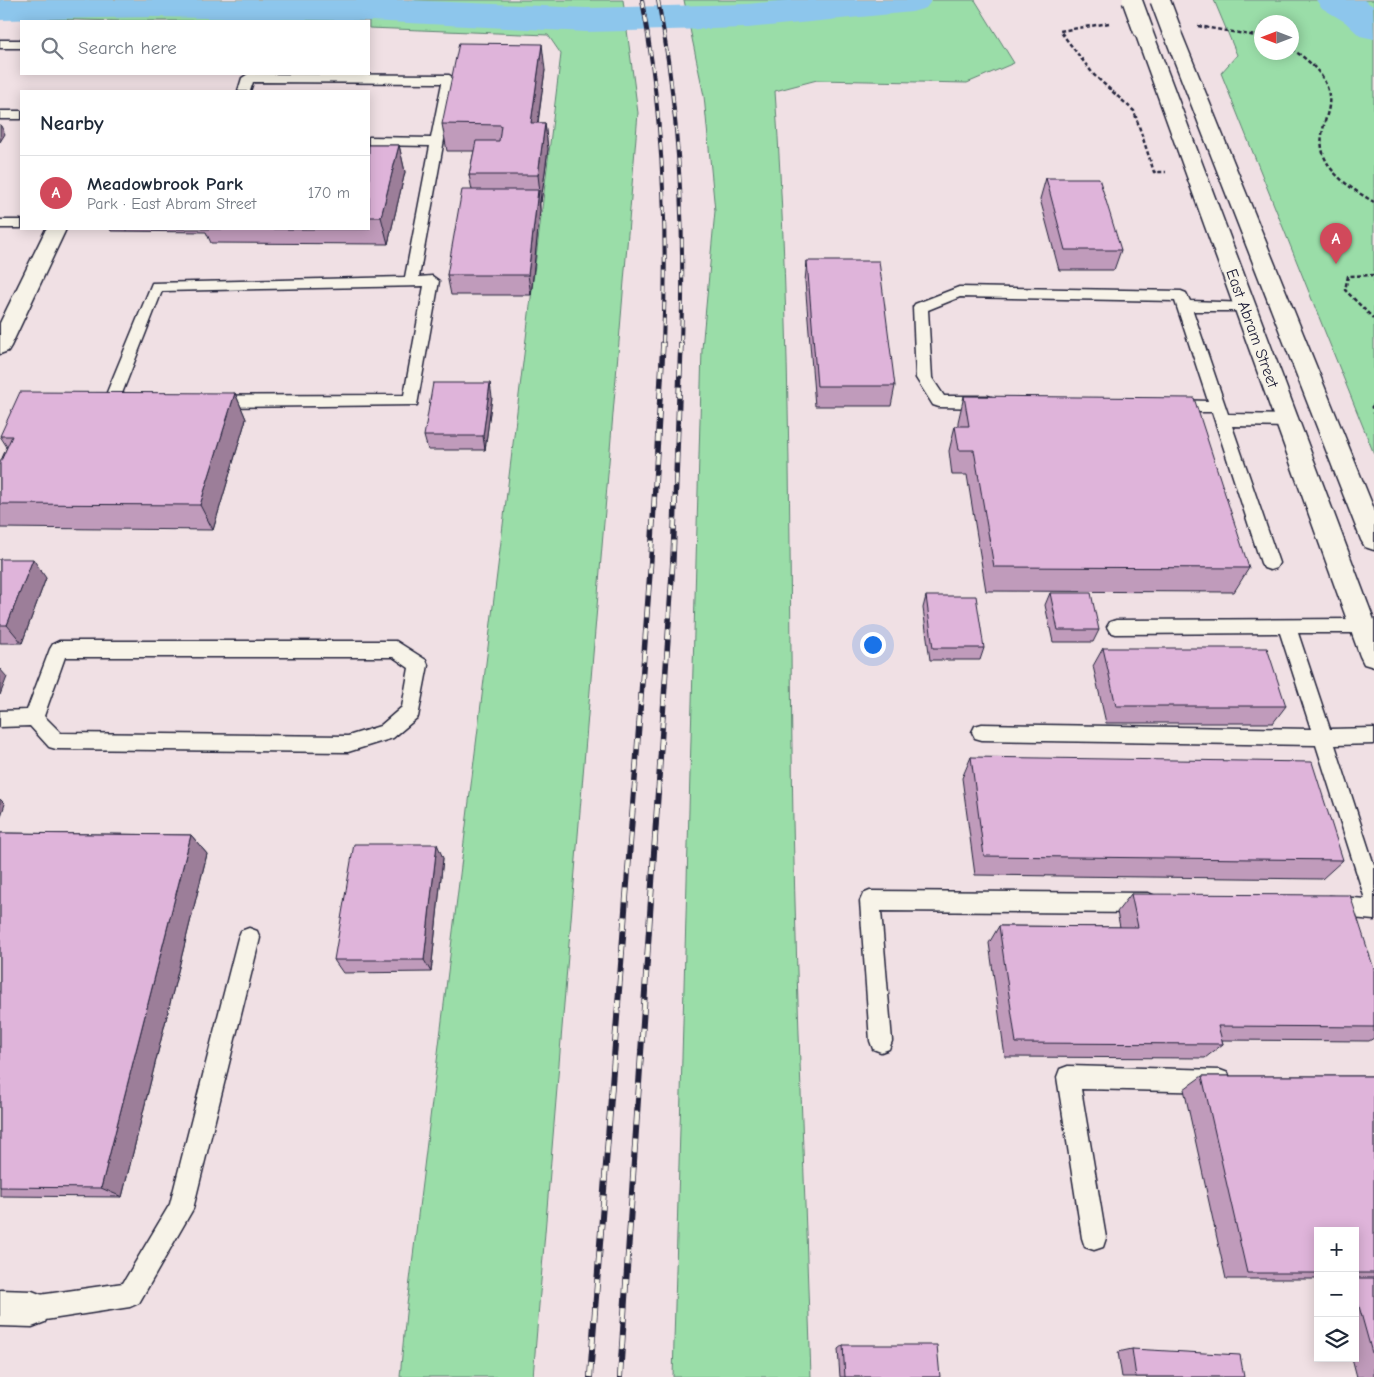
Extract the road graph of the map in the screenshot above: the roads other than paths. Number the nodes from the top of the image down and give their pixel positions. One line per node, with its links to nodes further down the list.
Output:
1 (1132, 0): 16 (main road, East Abram Street, bridge)
2 (1160, 0): 22 (main road, East Abram Street, bridge)
3 (0, 44): 4 (lane)
4 (20, 44)
5 (243, 76): 6 (lane); 10 (lane)
6 (244, 90)
7 (0, 115): 8 (lane)
8 (20, 115)
9 (370, 141): 10 (lane)
10 (438, 142): 14 (lane)
11 (0, 224): 12 (lane)
12 (20, 224)
13 (56, 230): 17 (main road)
14 (412, 282): 14 (lane)
15 (1184, 306): 16 (lane); 18 (lane); 20 (lane)
16 (1245, 306): 21 (main road, East Abram Street)
17 (0, 346)
18 (999, 402)
19 (1158, 406): 20 (lane)
20 (1219, 414): 21 (lane); 23 (lane)
21 (1287, 421): 24 (main road, East Abram Street)
22 (1374, 540)
23 (1270, 563)
24 (1365, 618): 25 (lane); 27 (main road, East Abram Street)
25 (1288, 626): 26 (lane); 32 (lane)
26 (1116, 627)
27 (1374, 656)
28 (34, 718): 28 (lane); 29 (lane)
29 (0, 719)
30 (982, 732): 32 (lane)
31 (1374, 736): 32 (lane)
32 (1323, 737): 33 (lane)
33 (1374, 898)
34 (1170, 903): 38 (lane)
35 (1310, 904): 36 (lane)
36 (1374, 910)
37 (249, 938): 41 (lane)
38 (881, 1042)
39 (1246, 1082): 40 (lane)
40 (1094, 1238)
41 (16, 1309)

